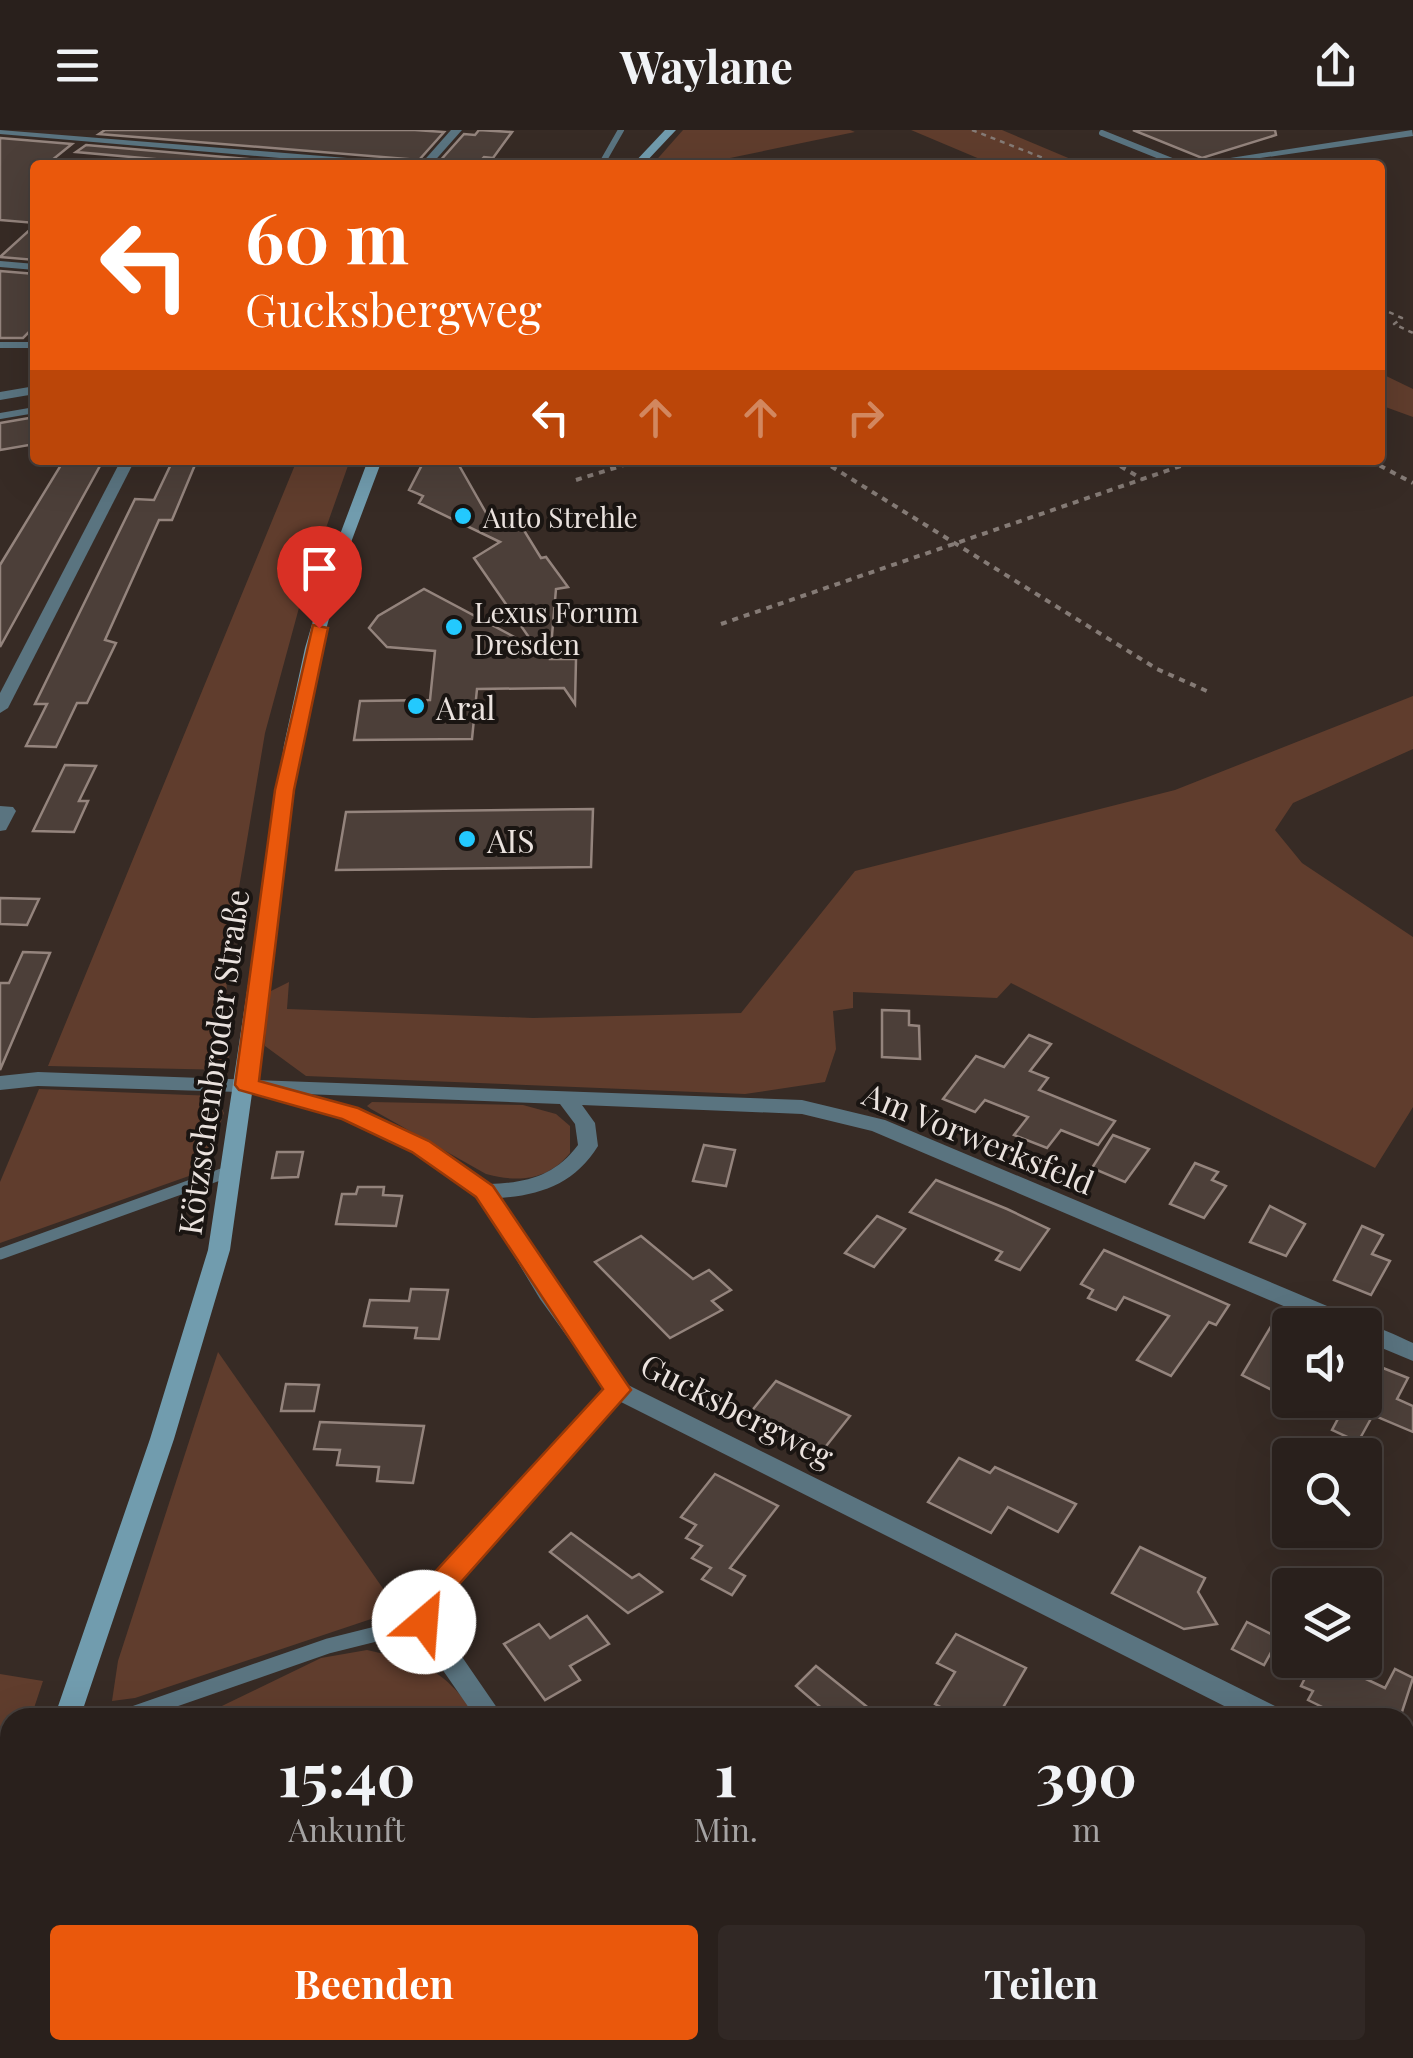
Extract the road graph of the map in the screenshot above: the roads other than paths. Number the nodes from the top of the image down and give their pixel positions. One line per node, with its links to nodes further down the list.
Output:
1 (457, 130): 8 (street)
2 (621, 130): 9 (lane)
3 (670, 130): 10 (street)
4 (0, 131): 7 (street)
5 (1102, 133): 11 (lane)
6 (1413, 133): 12 (street)
7 (339, 160)
8 (430, 160)
9 (603, 160)
10 (642, 160)
11 (1170, 160)
12 (1225, 160)
13 (0, 264): 14 (lane)
14 (30, 267)
15 (0, 345): 16 (lane)
16 (30, 345)
17 (30, 391): 18 (street)
18 (0, 396)
19 (30, 411): 20 (lane)
20 (0, 416)
21 (125, 465): 23 (street)
22 (373, 465): 27 (street, Kötzschenbroder Straße)
23 (0, 708)
24 (0, 811): 25 (street)
25 (0, 826)
26 (0, 1082): 27 (street)
27 (247, 1085): 28 (street, Am Vorwerksfeld); 29 (street, Kötzschenbroder Straße); 30 (street, Gucksbergweg)
28 (564, 1096): 30 (street); 32 (street, Am Vorwerksfeld)
29 (233, 1170): 31 (lane); 37 (street, Kötzschenbroder Straße)
30 (485, 1192): 35 (street, Gucksbergweg)
31 (0, 1254)
32 (1310, 1308)
33 (1382, 1339): 34 (street)
34 (1413, 1352)
35 (618, 1390): 36 (street); 40 (street, Gucksbergweg)
36 (424, 1622): 38 (lane); 39 (street)
37 (71, 1708)
38 (150, 1708)
39 (484, 1708)
40 (1254, 1708)

